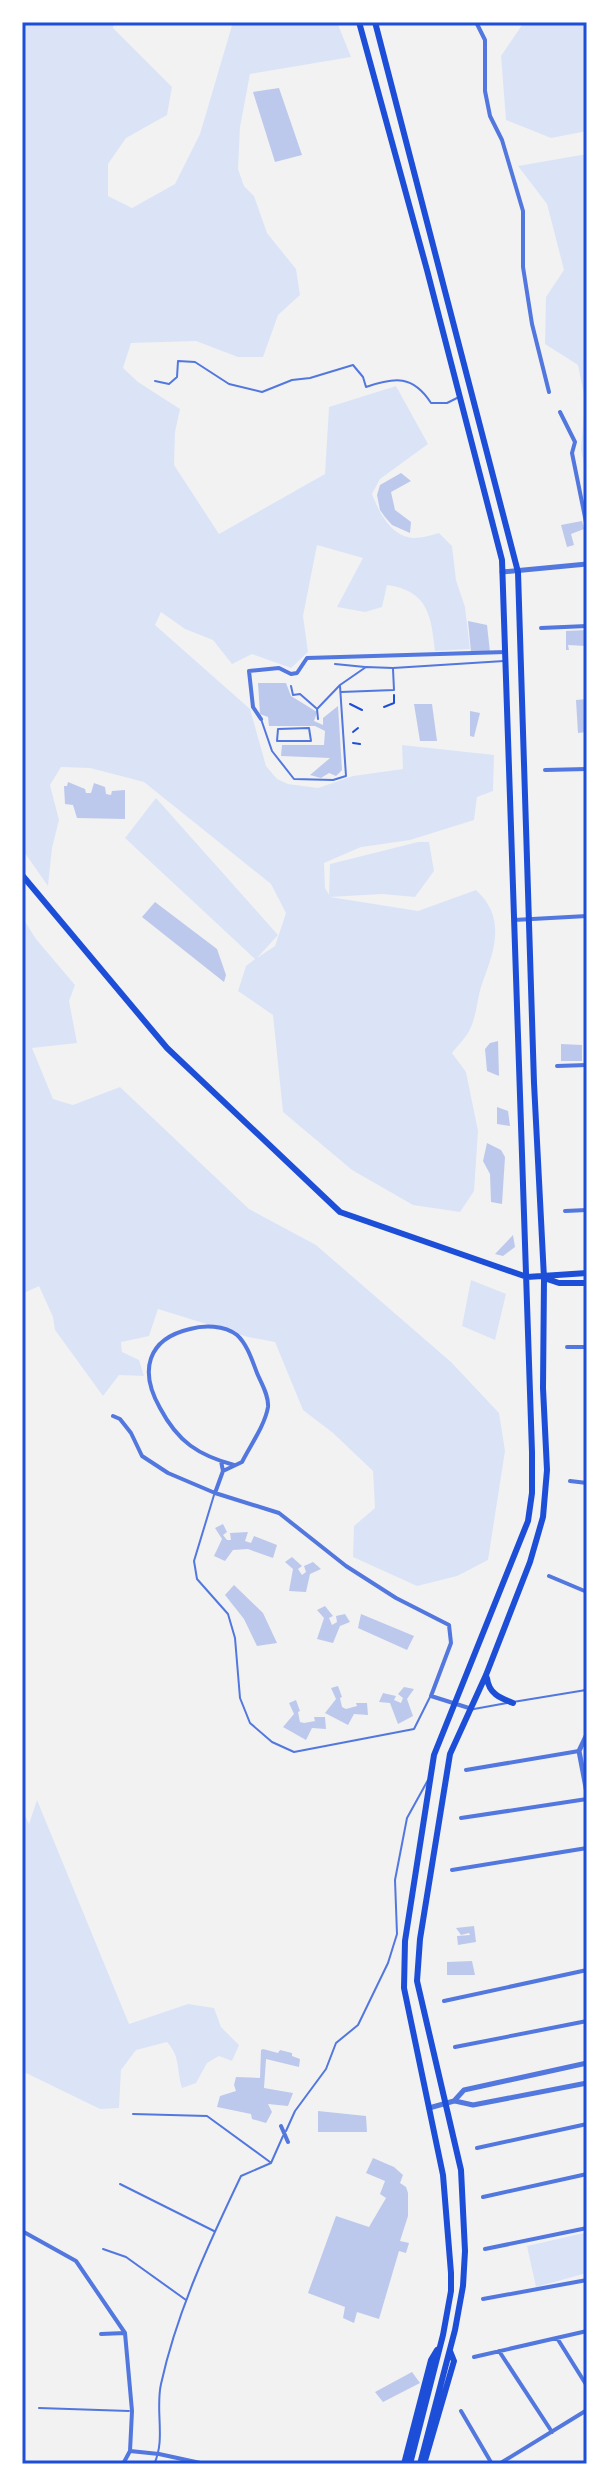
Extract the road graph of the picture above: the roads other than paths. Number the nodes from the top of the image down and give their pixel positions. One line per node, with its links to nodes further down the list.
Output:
1 (359, 22): 6 (main road)
2 (375, 22): 11 (main road)
3 (476, 22): 5 (street)
4 (155, 381): 6 (lane)
5 (549, 392)
6 (460, 397): 10 (main road)
7 (560, 412): 8 (street)
8 (587, 527)
9 (587, 564): 11 (street)
10 (502, 572): 11 (street); 14 (main road)
11 (518, 572): 28 (main road)
12 (587, 626): 13 (street)
13 (541, 628)
14 (505, 656): 17 (lane); 22 (street); 29 (main road)
15 (335, 664): 16 (lane)
16 (366, 667): 17 (lane); 18 (lane)
17 (393, 668): 20 (lane)
18 (340, 685): 20 (lane); 21 (lane)
19 (291, 686): 21 (lane)
20 (340, 692): 22 (lane)
21 (317, 709): 23 (lane)
22 (261, 719)
23 (318, 719)
24 (309, 728): 24 (lane)
25 (587, 769): 26 (street)
26 (545, 770)
27 (22, 875): 40 (main road)
28 (529, 884): 29 (main road); 31 (main road)
29 (512, 885): 32 (main road)
30 (587, 916): 31 (street)
31 (530, 919): 32 (street); 34 (main road)
32 (513, 920): 33 (main road)
33 (516, 967): 34 (main road); 40 (main road)
34 (531, 967): 41 (main road)
35 (587, 1065): 36 (street)
36 (557, 1066)
37 (587, 1210): 38 (street)
38 (565, 1211)
39 (587, 1273): 41 (main road)
40 (527, 1277): 41 (main road); 57 (main road)
41 (544, 1278): 42 (main road); 54 (main road)
42 (587, 1283)
43 (567, 1347): 44 (street)
44 (587, 1347)
45 (113, 1416): 51 (street)
46 (221, 1461): 47 (street); 47 (street); 48 (street)
47 (234, 1465): 48 (street)
48 (223, 1471): 51 (street)
49 (570, 1481): 50 (street)
50 (587, 1483)
51 (215, 1493): 56 (street); 56 (lane)
52 (549, 1576): 53 (street)
53 (587, 1592)
54 (486, 1675): 58 (main road); 59 (main road)
55 (587, 1690): 58 (lane)
56 (431, 1696): 57 (street)
57 (456, 1703): 59 (street); 63 (main road)
58 (513, 1703): 59 (lane)
59 (472, 1709): 75 (main road)
60 (587, 1734): 61 (street)
61 (579, 1751): 62 (street); 64 (street)
62 (466, 1770)
63 (430, 1775): 76 (main road); 82 (lane)
64 (587, 1796): 65 (street)
65 (461, 1818)
66 (587, 1848): 67 (street)
67 (452, 1870)
68 (587, 1970): 69 (street)
69 (444, 2001)
70 (587, 2021): 71 (street)
71 (455, 2047)
72 (587, 2063): 74 (street)
73 (587, 2083): 74 (street)
74 (454, 2101): 75 (street)
75 (445, 2104): 76 (street); 116 (main road)
76 (429, 2109): 98 (main road)
77 (133, 2114): 82 (lane)
78 (587, 2124): 81 (street)
79 (281, 2126): 80 (street)
80 (288, 2142)
81 (477, 2148)
82 (271, 2163): 88 (lane)
83 (587, 2174): 85 (street)
84 (120, 2184): 88 (lane)
85 (483, 2197)
86 (587, 2228): 90 (street)
87 (22, 2231): 95 (street)
88 (214, 2231): 93 (lane)
89 (103, 2249): 93 (lane)
90 (485, 2249)
91 (587, 2280): 92 (street)
92 (483, 2299)
93 (186, 2300): 108 (lane)
94 (587, 2331): 97 (street)
95 (125, 2333): 96 (street); 104 (street)
96 (101, 2334)
97 (557, 2338): 99 (street); 101 (street)
98 (440, 2348): 114 (main road); 115 (main road)
99 (499, 2351): 100 (street); 106 (street)
100 (474, 2357)
101 (587, 2386)
102 (39, 2408): 104 (lane)
103 (587, 2410): 106 (street)
104 (132, 2411): 107 (street)
105 (461, 2411): 117 (street)
106 (552, 2432): 118 (street)
107 (130, 2451): 108 (street); 110 (street)
108 (159, 2454): 109 (street); 111 (lane)
109 (189, 2460): 112 (lane); 113 (street)
110 (123, 2464)
111 (154, 2464)
112 (198, 2464)
113 (205, 2464)
114 (404, 2464)
115 (410, 2464)
116 (422, 2464)
117 (492, 2464)
118 (499, 2464)

